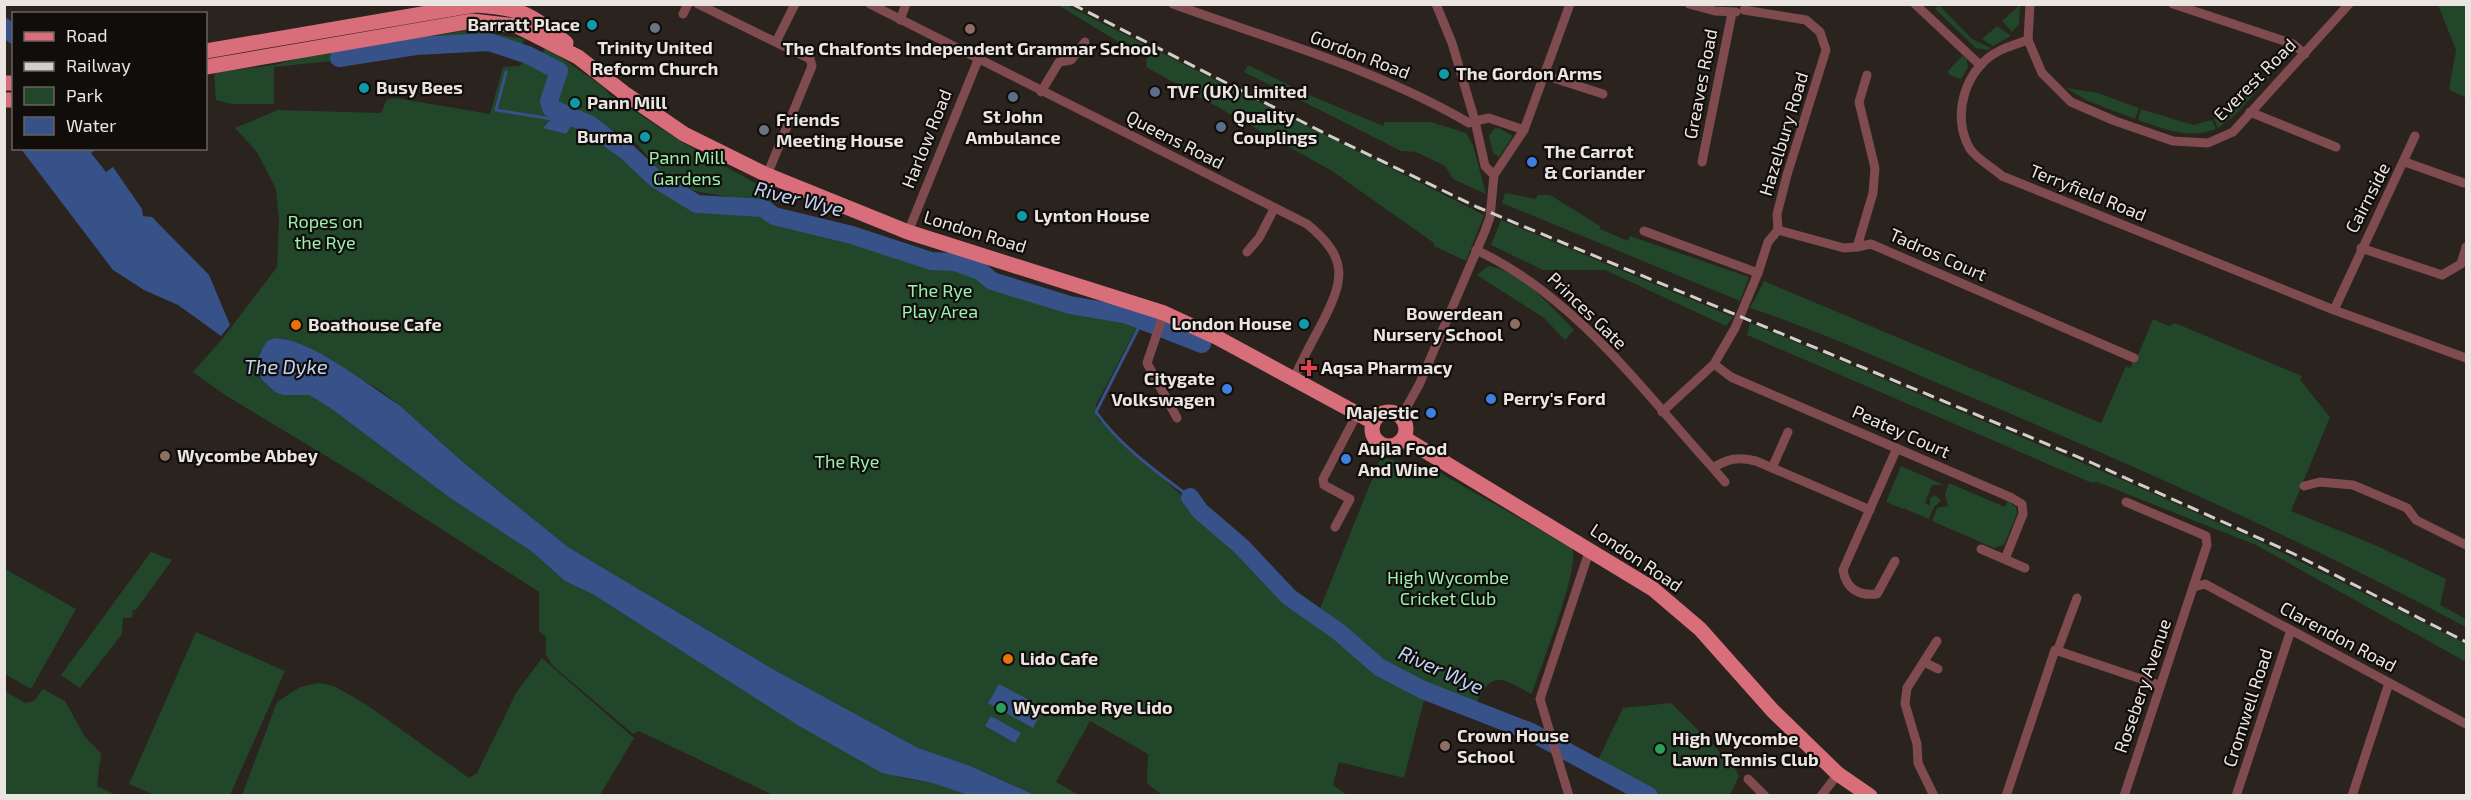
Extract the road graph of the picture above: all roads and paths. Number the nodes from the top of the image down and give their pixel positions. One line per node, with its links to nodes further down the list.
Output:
1 (688, 4): 16 (street)
2 (698, 4): 20 (street)
3 (795, 4): 20 (street)
4 (870, 4): 17 (street, Queens Road)
5 (906, 4): 17 (street)
6 (1173, 4): 33 (street, Gordon Road)
7 (1436, 4): 33 (street)
8 (1570, 4): 28 (street)
9 (1689, 4): 15 (street)
10 (1915, 4): 26 (street)
11 (2030, 4): 19 (street, Everest Road)
12 (2173, 4): 23 (street)
13 (2349, 4): 23 (street, Everest Road)
14 (1745, 7): 15 (street); 43 (street, Hazelbury Road)
15 (1732, 13): 37 (street, Greaves Road)
16 (683, 14)
17 (900, 20): 25 (street, Queens Road)
18 (401, 25): 22 (main road); 24 (main road); 24 (main road); 27 (main road)
19 (2028, 40): 26 (street, Terryfield Road); 32 (street, Everest Road)
20 (776, 42): 39 (street)
21 (1085, 42): 30 (street)
22 (207, 51)
23 (2306, 54): 32 (street, Everest Road)
24 (578, 57): 39 (main road, London Road)
25 (978, 60): 30 (street, Queens Road); 45 (street, Harlow Road)
26 (1980, 65): 52 (street, Terryfield Road)
27 (207, 67)
28 (1544, 75): 31 (street); 34 (street)
29 (1867, 75): 46 (street, Tadros Court)
30 (1041, 92): 42 (street, Queens Road)
31 (1603, 94)
32 (2250, 112): 36 (street)
33 (1475, 121): 34 (street, Gordon Road); 40 (street)
34 (1524, 130): 40 (street)
35 (2415, 136): 38 (street, Cairnside)
36 (2336, 147)
37 (1702, 162)
38 (2405, 162): 41 (street, Cairnside); 48 (street, Cairnside)
39 (767, 175): 45 (main road, London Road)
40 (1494, 175): 49 (street)
41 (2464, 183)
42 (1274, 209): 50 (street); 57 (street, Queens Road)
43 (1778, 230): 46 (street); 51 (street, Hazelbury Road)
44 (1644, 231): 51 (street)
45 (908, 232): 53 (main road, London Road)
46 (1857, 247): 54 (street, Tadros Court)
47 (2466, 247): 48 (street, Cairnside)
48 (2361, 249): 52 (street, Cairnside)
49 (1476, 250): 58 (street, Princes Gate); 60 (street)
50 (1247, 252)
51 (1758, 273): 56 (street, Hazelbury Road)
52 (2334, 310): 55 (street, Terryfield Road)
53 (1164, 313): 57 (main road, London Road); 61 (street)
54 (2134, 358)
55 (2466, 358)
56 (1714, 364): 58 (street); 65 (street, Peatey Court)
57 (1293, 380): 59 (main road, London Road)
58 (1662, 412): 66 (street, Princes Gate)
59 (1357, 414): 62 (main road, London Road); 74 (street)
60 (1401, 417): 62 (main road); 64 (main road)
61 (1176, 418)
62 (1373, 422): 64 (main road)
63 (1788, 432): 67 (street)
64 (1404, 438): 76 (main road, London Road)
65 (1897, 448): 71 (street); 78 (street, Peatey Court)
66 (1713, 468): 67 (street); 68 (street, Princes Gate)
67 (1772, 468): 71 (street)
68 (1725, 482)
69 (2304, 486): 75 (street)
70 (2126, 502): 72 (street)
71 (1870, 510): 79 (street)
72 (2148, 511): 73 (street); 81 (street, Rosebery Avenue)
73 (2144, 522)
74 (1335, 527)
75 (2466, 545)
76 (1590, 549): 91 (main road, London Road); 93 (street)
77 (1981, 549): 78 (street)
78 (2005, 559): 80 (street)
79 (1895, 561)
80 (2025, 568)
81 (2194, 587): 83 (street, Clarendon Road); 89 (street, Rosebery Avenue)
82 (2077, 598): 85 (street)
83 (2291, 630): 88 (street, Clarendon Road); 100 (street, Cromwell Road)
84 (1938, 641): 86 (street)
85 (2058, 649): 89 (street); 98 (street)
86 (1924, 662): 87 (street); 97 (street)
87 (1938, 669)
88 (2389, 683): 90 (street, Clarendon Road); 101 (street)
89 (2159, 685): 99 (street, Rosebery Avenue)
90 (2466, 724)
91 (1838, 774): 95 (street); 96 (main road, London Road)
92 (1748, 779): 94 (street)
93 (1569, 795)
94 (1765, 795)
95 (1821, 795)
96 (1870, 795)
97 (1935, 795)
98 (2006, 795)
99 (2124, 795)
100 (2236, 795)
101 (2352, 795)

